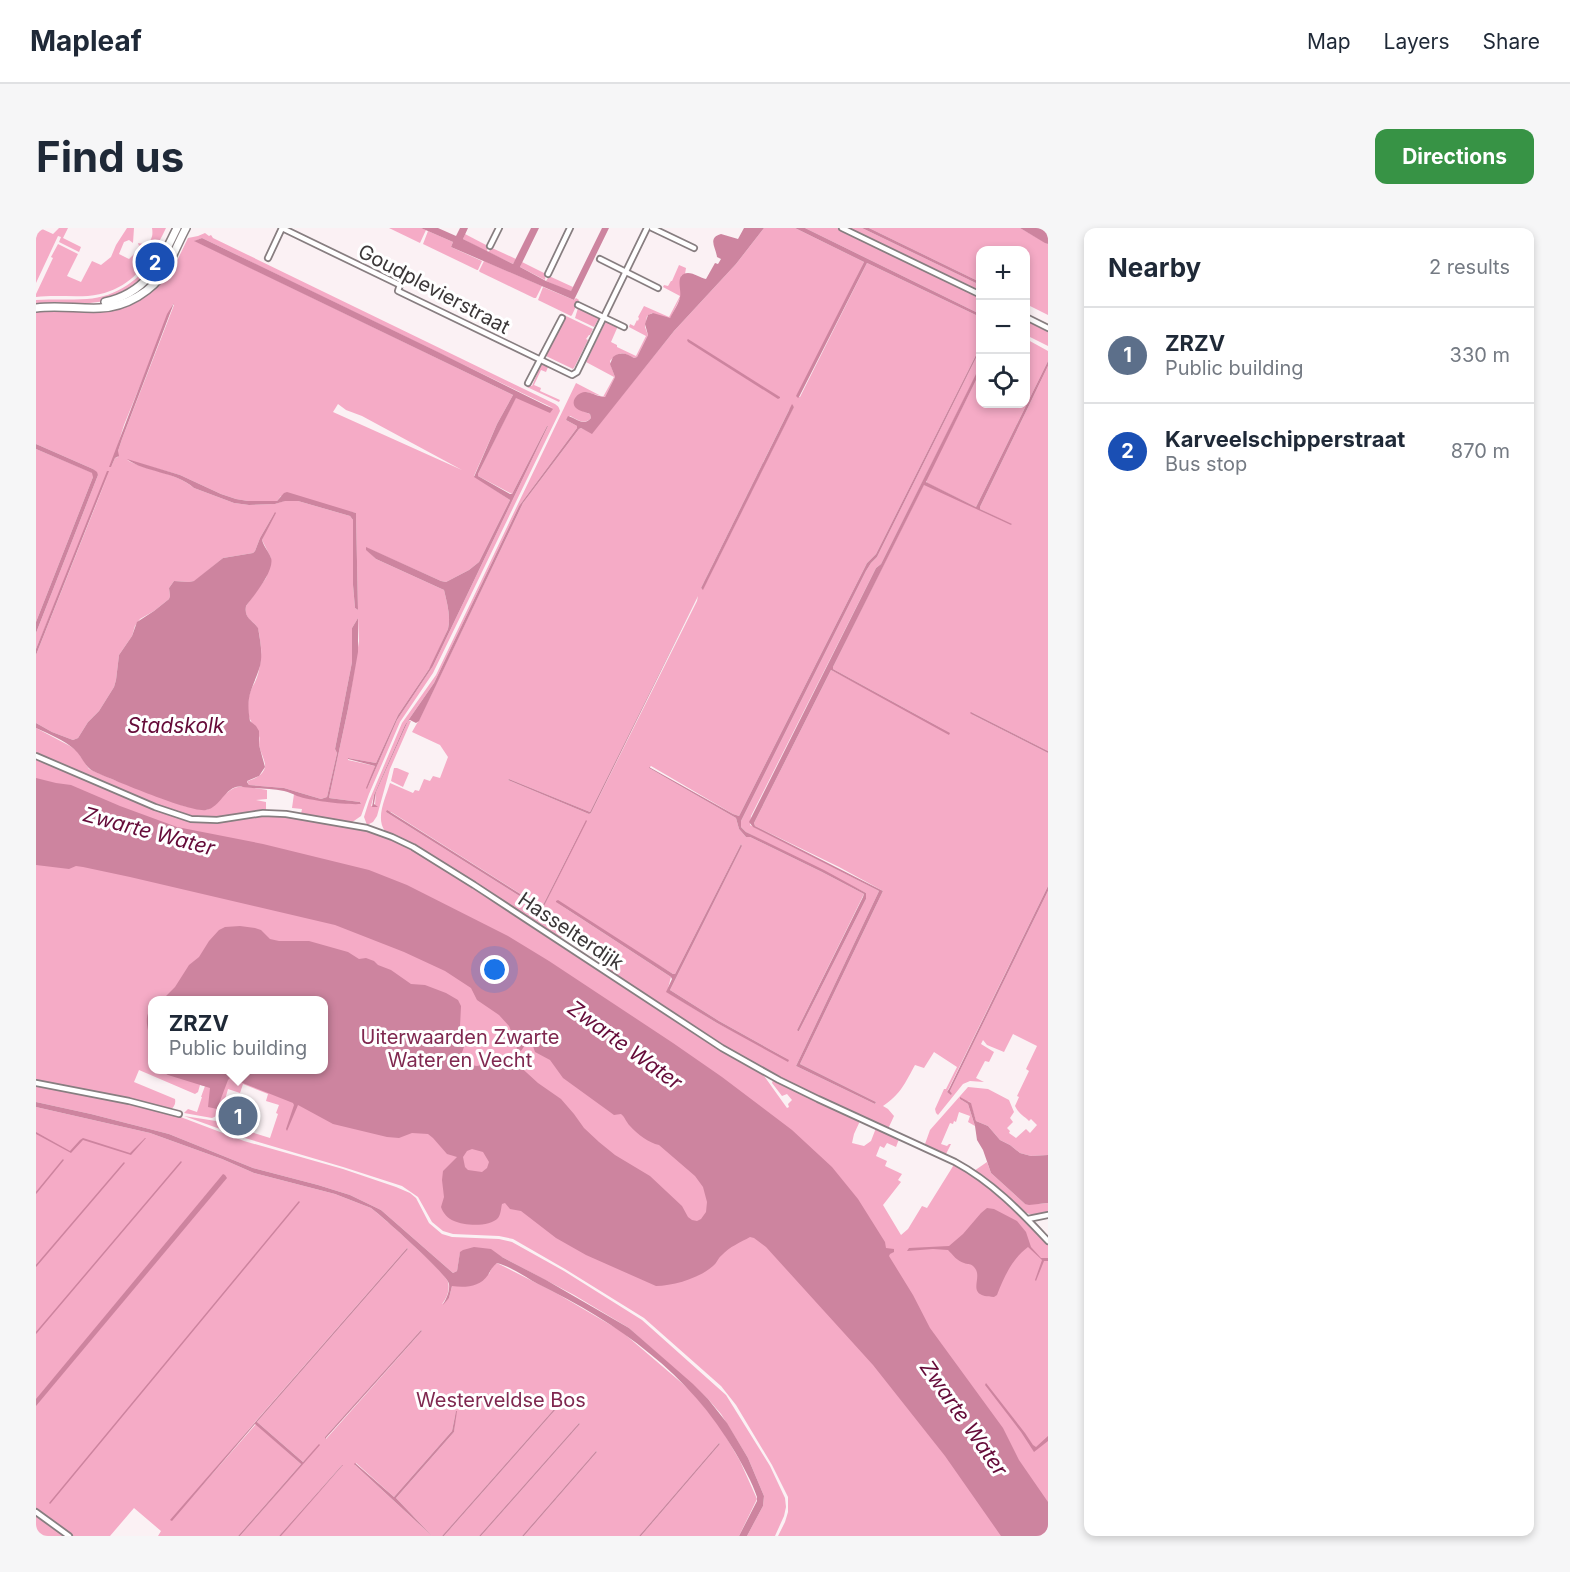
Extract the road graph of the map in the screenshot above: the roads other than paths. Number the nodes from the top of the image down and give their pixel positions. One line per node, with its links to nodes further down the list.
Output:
1 (177, 228): 17 (main road)
2 (186, 228): 17 (main road)
3 (282, 228): 10 (street, Goudplevierstraat); 24 (street, Goudplevierstraat)
4 (499, 228): 8 (street)
5 (570, 228): 13 (street)
6 (650, 228): 9 (street, Goudplevierstraat); 12 (street, Goudplevierstraat)
7 (842, 228): 15 (street)
8 (490, 246)
9 (694, 248)
10 (268, 258)
11 (600, 259): 12 (street)
12 (626, 272): 14 (street); 19 (street, Goudplevierstraat)
13 (548, 274)
14 (658, 288)
15 (976, 293)
16 (578, 305): 19 (street)
17 (91, 307): 18 (main road)
18 (36, 308)
19 (603, 317): 22 (street); 24 (street, Goudplevierstraat)
20 (562, 318): 24 (street)
21 (1030, 319): 23 (street)
22 (624, 327)
23 (1048, 328)
24 (540, 360): 25 (street)
25 (528, 383)
26 (36, 756): 30 (street, Hasselterdijk)
27 (36, 1083): 28 (street)
28 (179, 1114)
29 (1048, 1215): 30 (street)
30 (1028, 1219): 31 (street, Hasselterdijk)
31 (1048, 1241)
32 (36, 1512): 33 (street)
33 (69, 1536)

